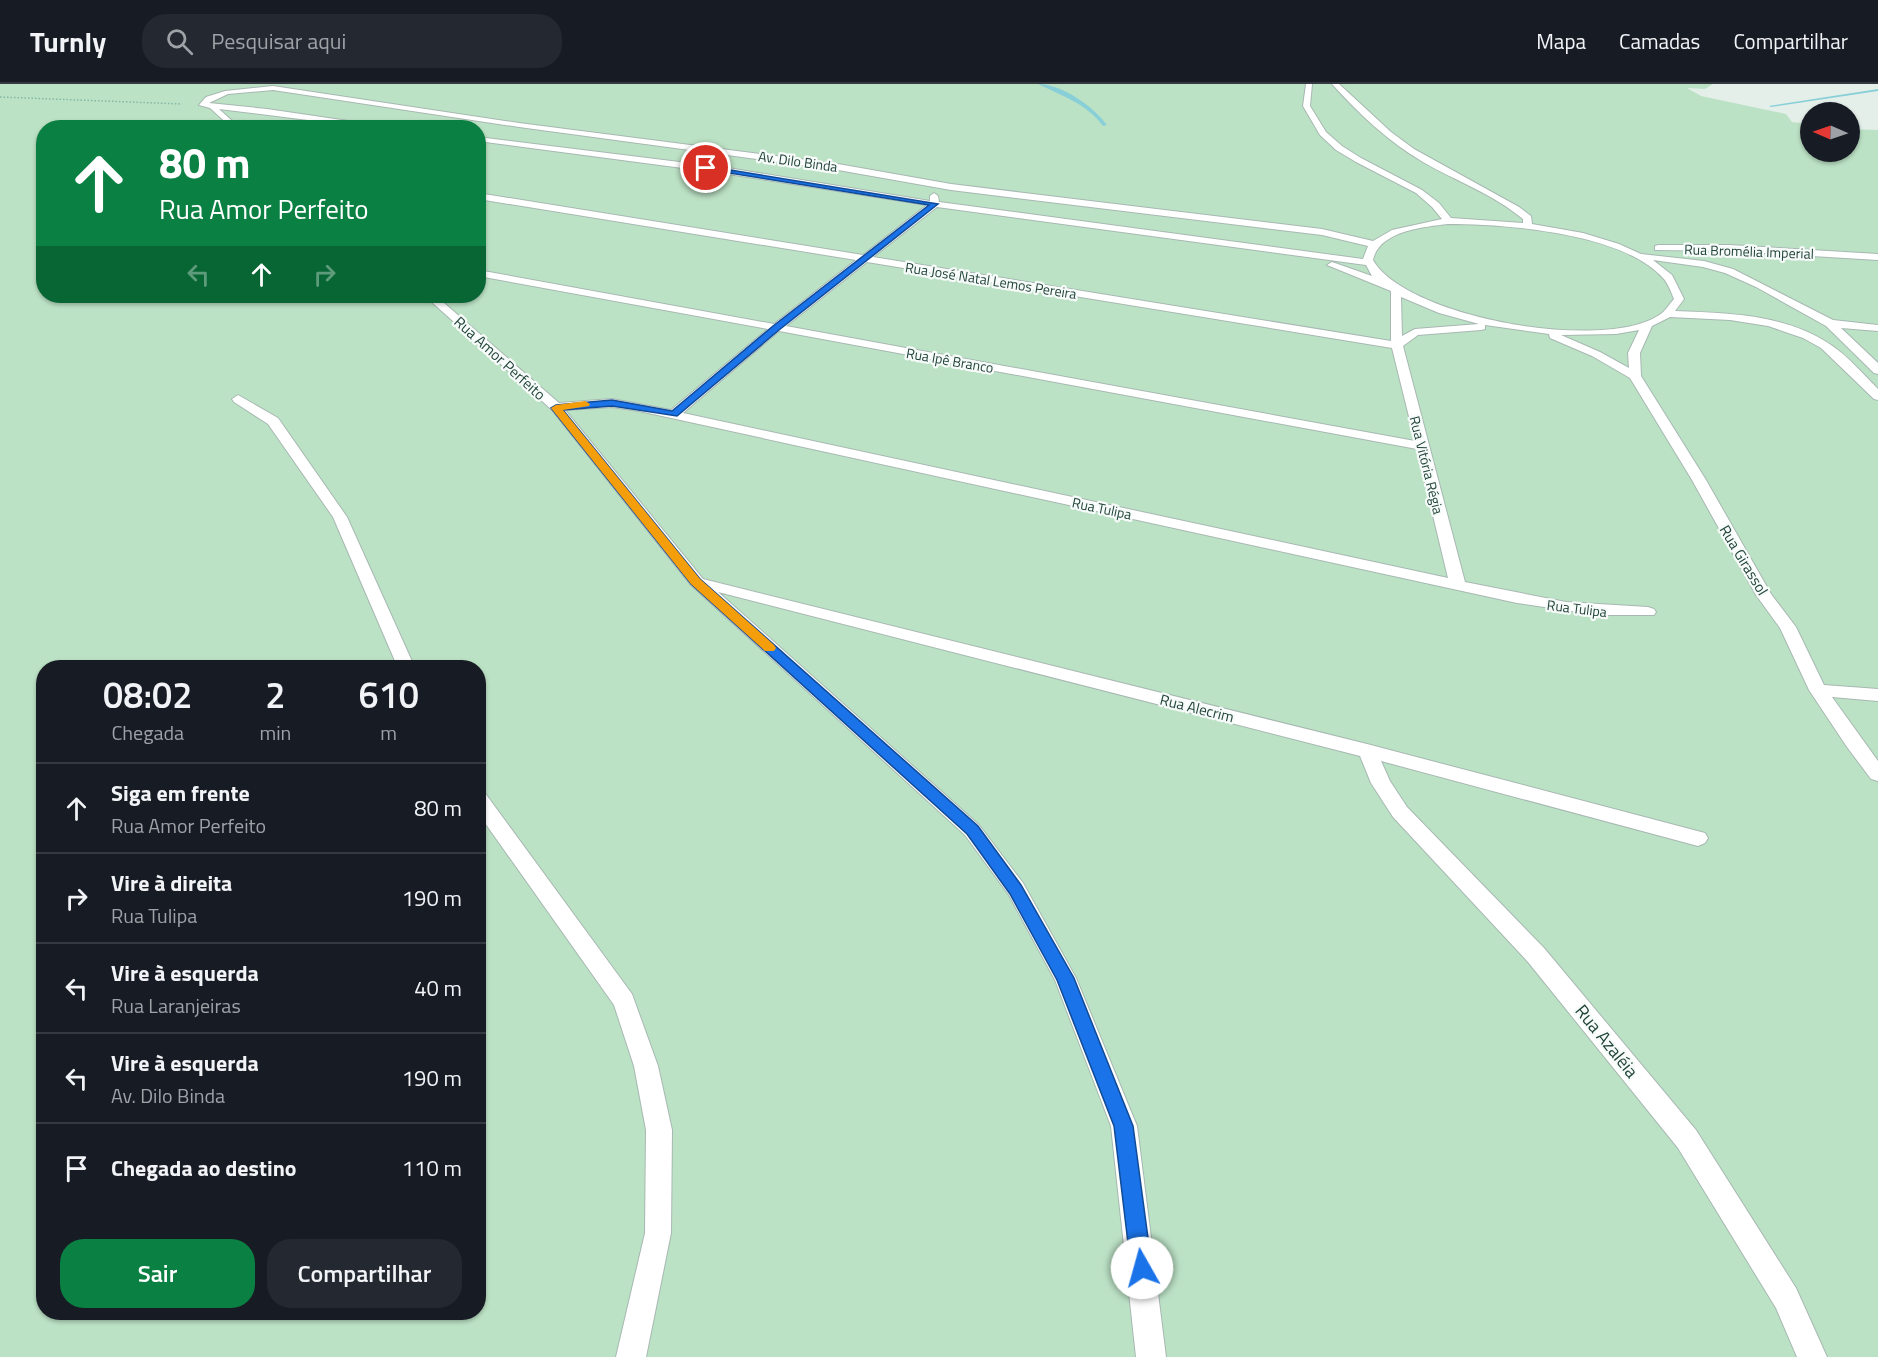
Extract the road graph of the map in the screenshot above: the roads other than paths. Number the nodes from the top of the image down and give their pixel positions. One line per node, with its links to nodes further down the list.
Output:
1 (1309, 84): 14 (street)
2 (1335, 84): 15 (street)
3 (207, 106): 4 (street); 5 (street); 6 (street, Av. Dilo Binda)
4 (226, 120)
5 (334, 120)
6 (486, 120)
7 (486, 120): 8 (street, Av. Dilo Binda)
8 (519, 125): 9 (street); 11 (street, Av. Dilo Binda)
9 (486, 138)
10 (486, 141): 13 (street, Av. Dilo Binda)
11 (934, 185): 13 (street); 19 (street, Av. Dilo Binda)
12 (486, 197): 25 (street, Rua José Natal Lemos Pereira)
13 (935, 204): 23 (street, Av. Dilo Binda); 25 (street)
14 (1448, 221): 15 (street); 16 (street)
15 (1527, 225): 21 (street)
16 (1408, 227): 18 (street); 20 (street)
17 (1368, 231): 19 (street)
18 (1378, 231)
19 (1322, 232): 20 (street)
20 (1373, 243): 26 (street)
21 (1620, 248): 22 (street); 24 (street, Rua Bromélia Imperial)
22 (1632, 254): 30 (street); 31 (street)
23 (1302, 255): 26 (street); 28 (street)
24 (1878, 257)
25 (866, 259): 34 (street); 37 (street, Rua José Natal Lemos Pereira)
26 (1370, 263): 28 (street)
27 (486, 274): 34 (street, Rua Ipê Branco)
28 (1393, 288): 33 (street); 37 (street, Rua Vitória Régia)
29 (438, 303): 42 (street, Rua Amor Perfeito)
30 (1670, 314): 32 (street); 40 (street)
31 (1829, 323): 35 (street); 38 (street)
32 (1647, 325): 36 (street); 39 (street)
33 (1507, 327): 36 (street); 37 (street)
34 (776, 328): 43 (street); 44 (street, Rua Ipê Branco)
35 (1878, 328)
36 (1523, 329): 39 (street)
37 (1397, 345): 44 (street, Rua Vitória Régia)
38 (1878, 370)
39 (1635, 376): 49 (street, Rua Girassol)
40 (1878, 396)
41 (238, 399): 48 (street)
42 (556, 408): 43 (street, Rua Tulipa); 45 (street, Rua Amor Perfeito)
43 (674, 414): 46 (street, Rua Tulipa)
44 (1423, 446): 46 (street, Rua Vitória Régia)
45 (696, 581): 51 (street, Rua Alecrim); 56 (street, Rua Amor Perfeito)
46 (1458, 586): 47 (street, Rua Tulipa)
47 (1648, 612)
48 (403, 660)
49 (1818, 690): 50 (street); 52 (street, Rua Girassol)
50 (1878, 695)
51 (1367, 751): 54 (street, Rua Alecrim); 57 (street, Rua Azaléia)
52 (1878, 774)
53 (486, 809): 55 (street)
54 (1698, 838)
55 (631, 1357)
56 (1151, 1357)
57 (1812, 1357)

